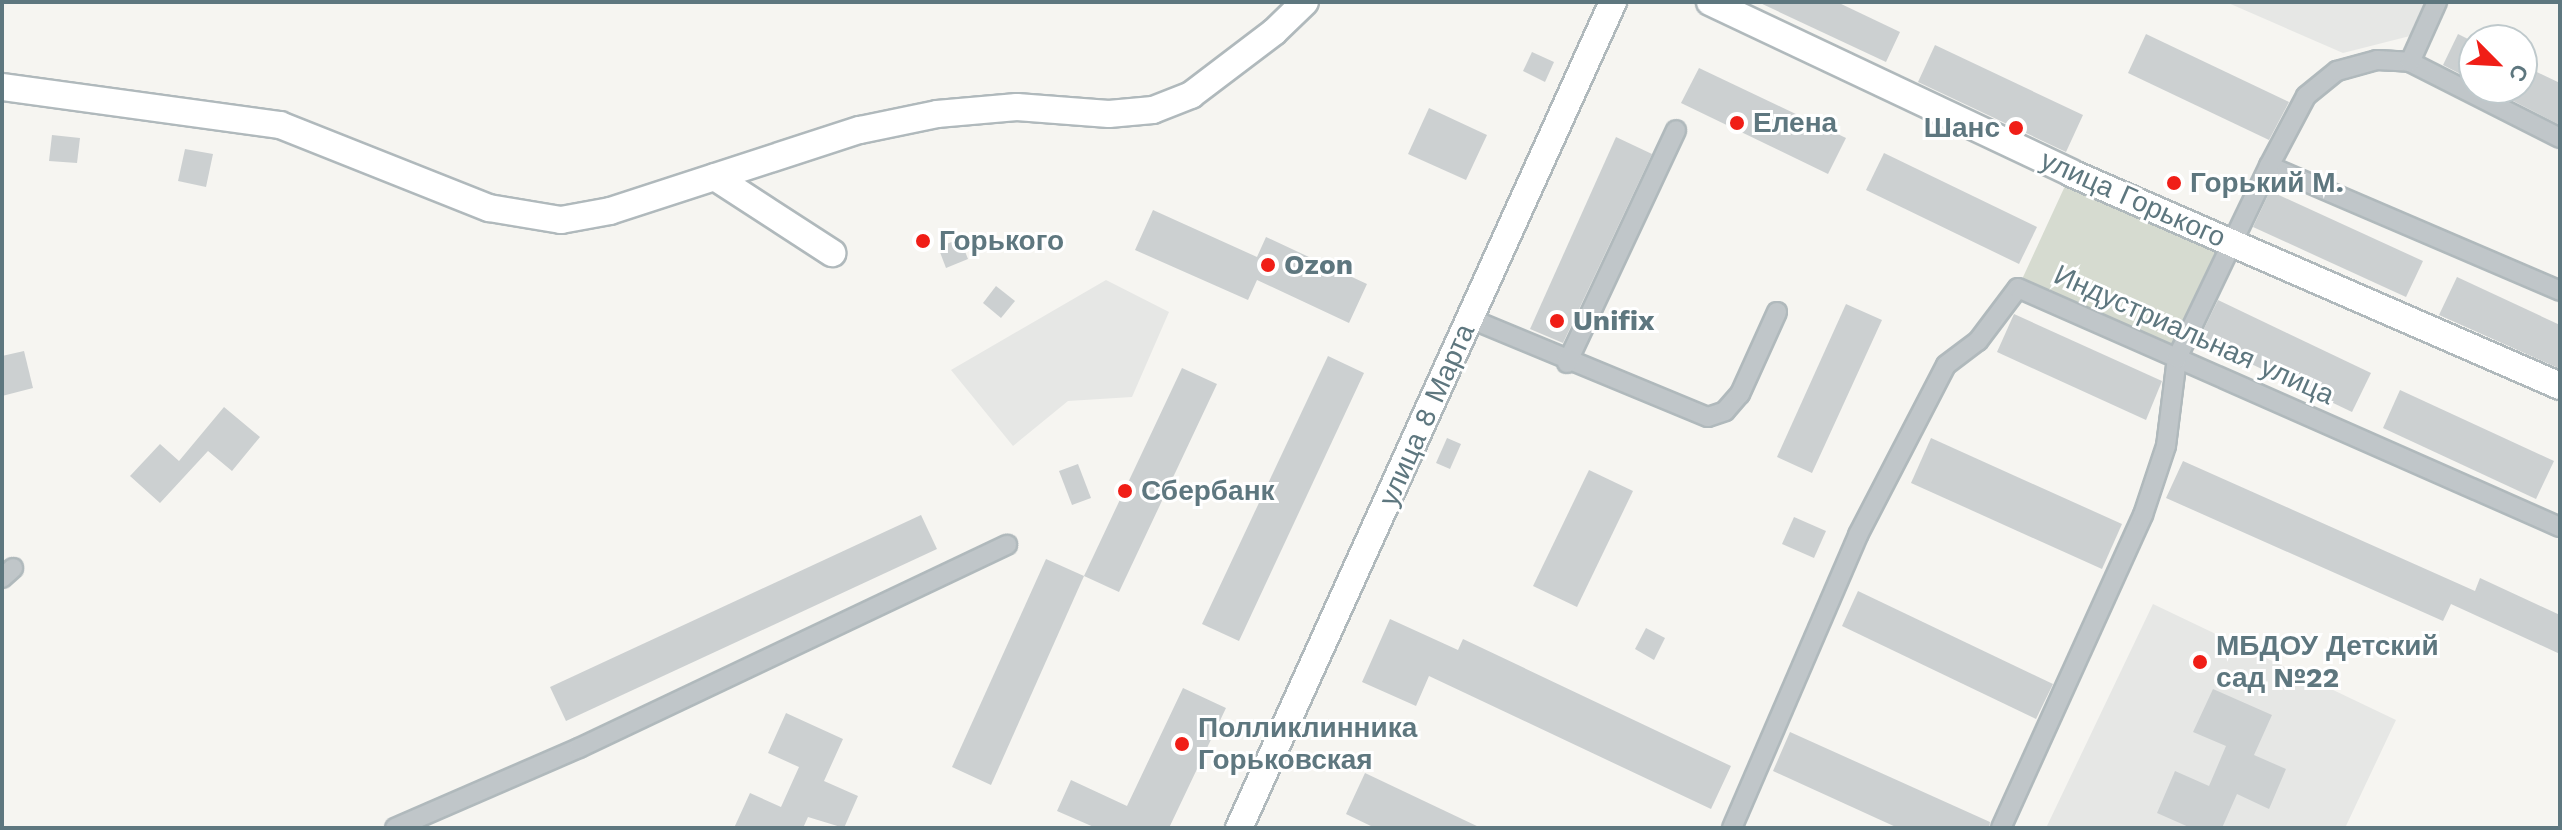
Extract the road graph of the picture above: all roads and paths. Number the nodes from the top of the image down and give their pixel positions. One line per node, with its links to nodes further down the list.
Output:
1 (1305, 2): 10 (street)
2 (1613, 2): 15 (street, улица 8 Марта)
3 (1710, 2): 11 (street, улица Горького)
4 (2437, 2): 5 (street)
5 (2410, 62): 8 (street); 9 (street)
6 (2, 87): 10 (street)
7 (1676, 130): 17 (street)
8 (2560, 138)
9 (2269, 166): 11 (street); 13 (street)
10 (715, 177): 12 (street)
11 (2230, 242): 16 (street); 18 (street, улица Горького)
12 (832, 253)
13 (2560, 291)
14 (1777, 312): 17 (street)
15 (1471, 319): 17 (street); 22 (street, улица 8 Марта)
16 (2177, 358): 19 (street, Индустриальная улица); 23 (street, Индустриальная улица); 24 (street)
17 (1567, 363)
18 (2560, 386)
19 (2560, 527)
20 (1007, 545): 21 (street)
21 (395, 828)
22 (1239, 828)
23 (1732, 828)
24 (2001, 828)

